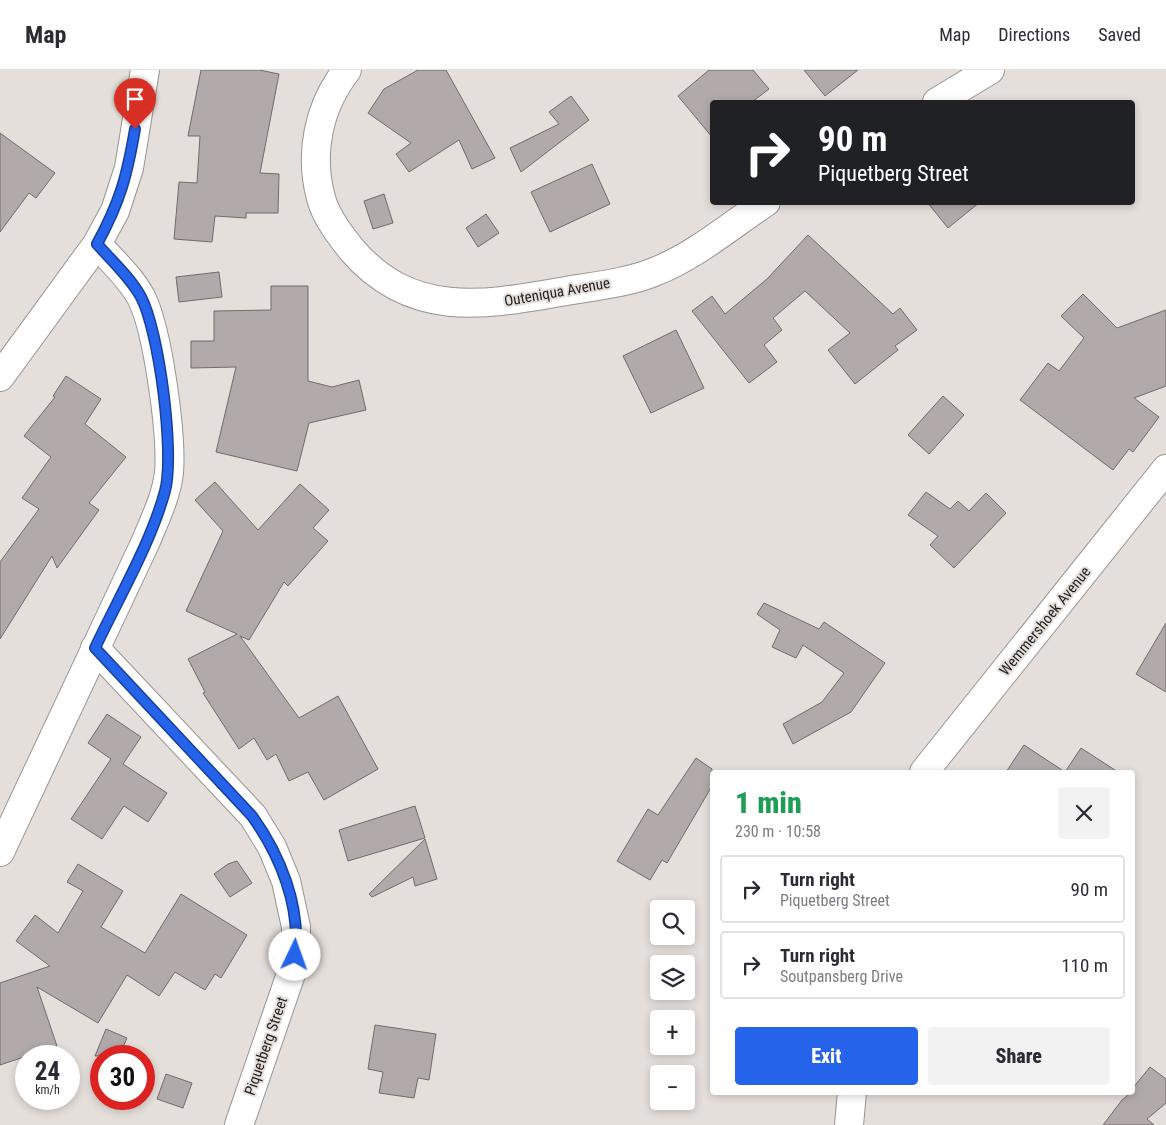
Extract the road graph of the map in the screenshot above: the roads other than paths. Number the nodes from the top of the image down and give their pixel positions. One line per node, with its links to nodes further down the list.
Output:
1 (145, 70): 6 (street)
2 (347, 70): 5 (street, Outeniqua Avenue)
3 (990, 70): 4 (street)
4 (941, 100)
5 (762, 205)
6 (97, 244): 7 (street); 9 (street)
7 (0, 377)
8 (1166, 469): 10 (street, Wemmershoek Avenue)
9 (95, 648): 11 (street); 13 (street, Piquetberg Street)
10 (926, 770)
11 (0, 852)
12 (852, 1095): 14 (street)
13 (239, 1125)
14 (849, 1125)

